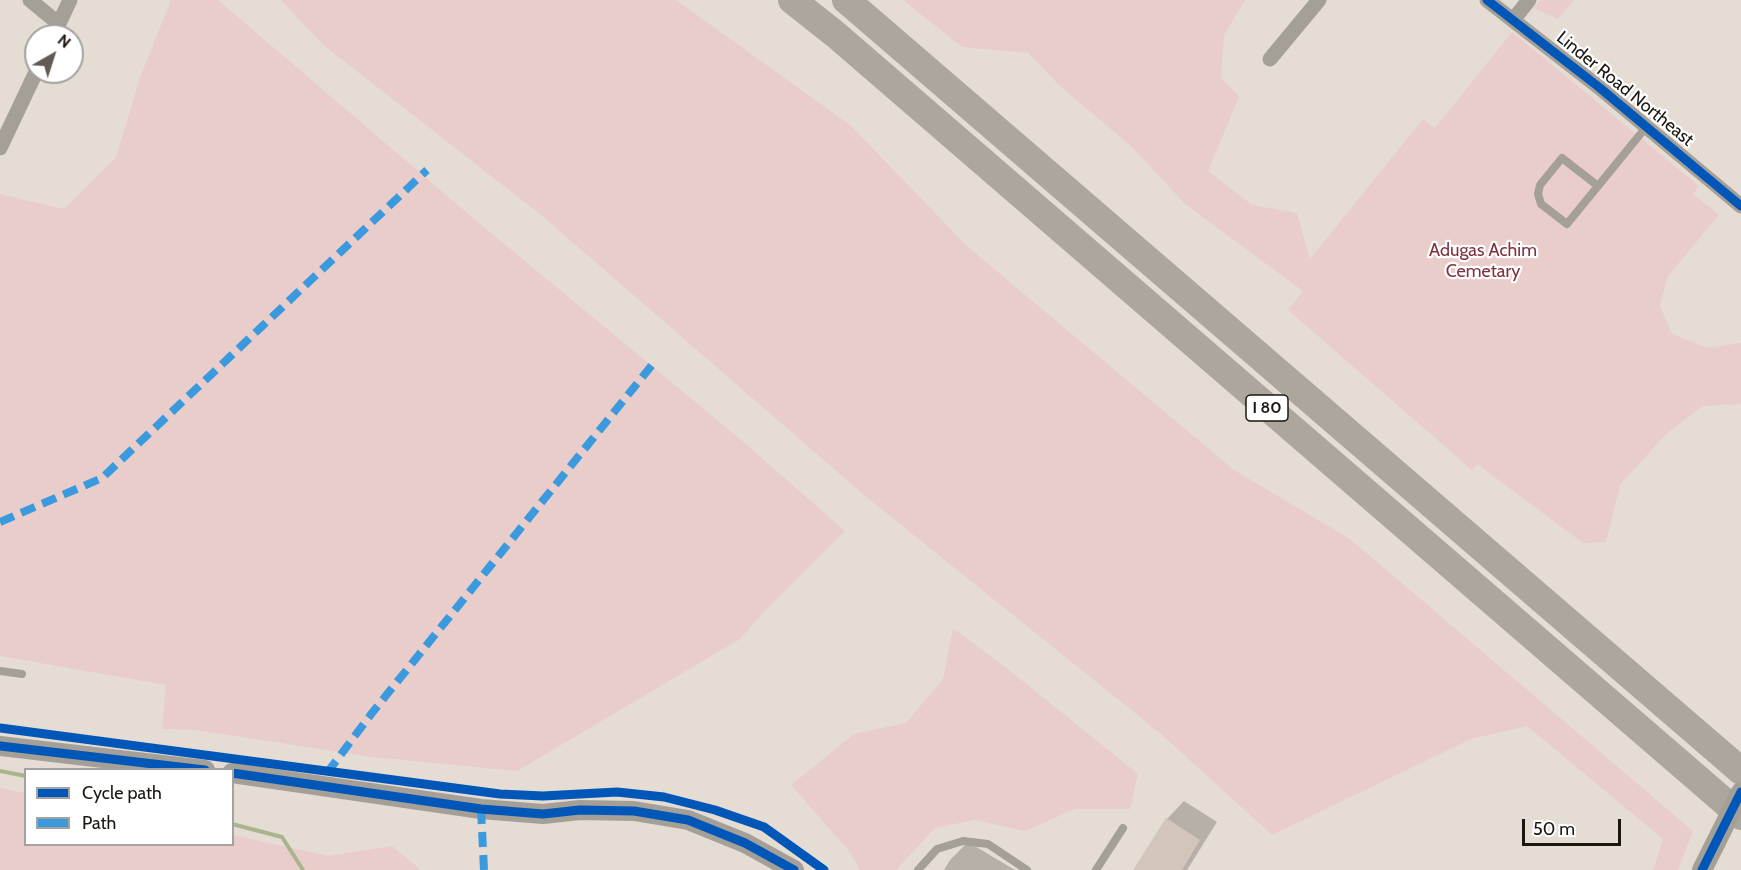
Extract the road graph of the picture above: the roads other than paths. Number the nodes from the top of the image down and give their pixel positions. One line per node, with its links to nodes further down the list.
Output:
1 (30, 0): 10 (street)
2 (70, 0): 11 (street)
3 (785, 0): 12 (highway)
4 (792, 0): 12 (highway, I 80)
5 (846, 0): 23 (highway, I 80)
6 (1319, 0): 13 (street)
7 (1488, 0): 9 (street, Linder Road Northeast)
8 (1529, 0): 9 (street)
9 (1513, 20): 15 (street, Linder Road Northeast)
10 (51, 24)
11 (59, 24)
12 (835, 34): 26 (highway, I 80)
13 (1270, 59)
14 (30, 84): 16 (street)
15 (1647, 126): 17 (lane); 18 (street, Linder Road Northeast)
16 (0, 148)
17 (1598, 186): 17 (lane)
18 (1741, 206)
19 (0, 671): 20 (lane)
20 (22, 674)
21 (0, 746): 22 (street)
22 (188, 768)
23 (1741, 771)
24 (234, 773): 28 (street)
25 (1741, 792): 32 (street, bridge)
26 (1741, 816)
27 (1123, 828): 31 (lane)
28 (794, 870)
29 (918, 870): 30 (lane)
30 (1027, 870)
31 (1096, 870)
32 (1702, 870)

